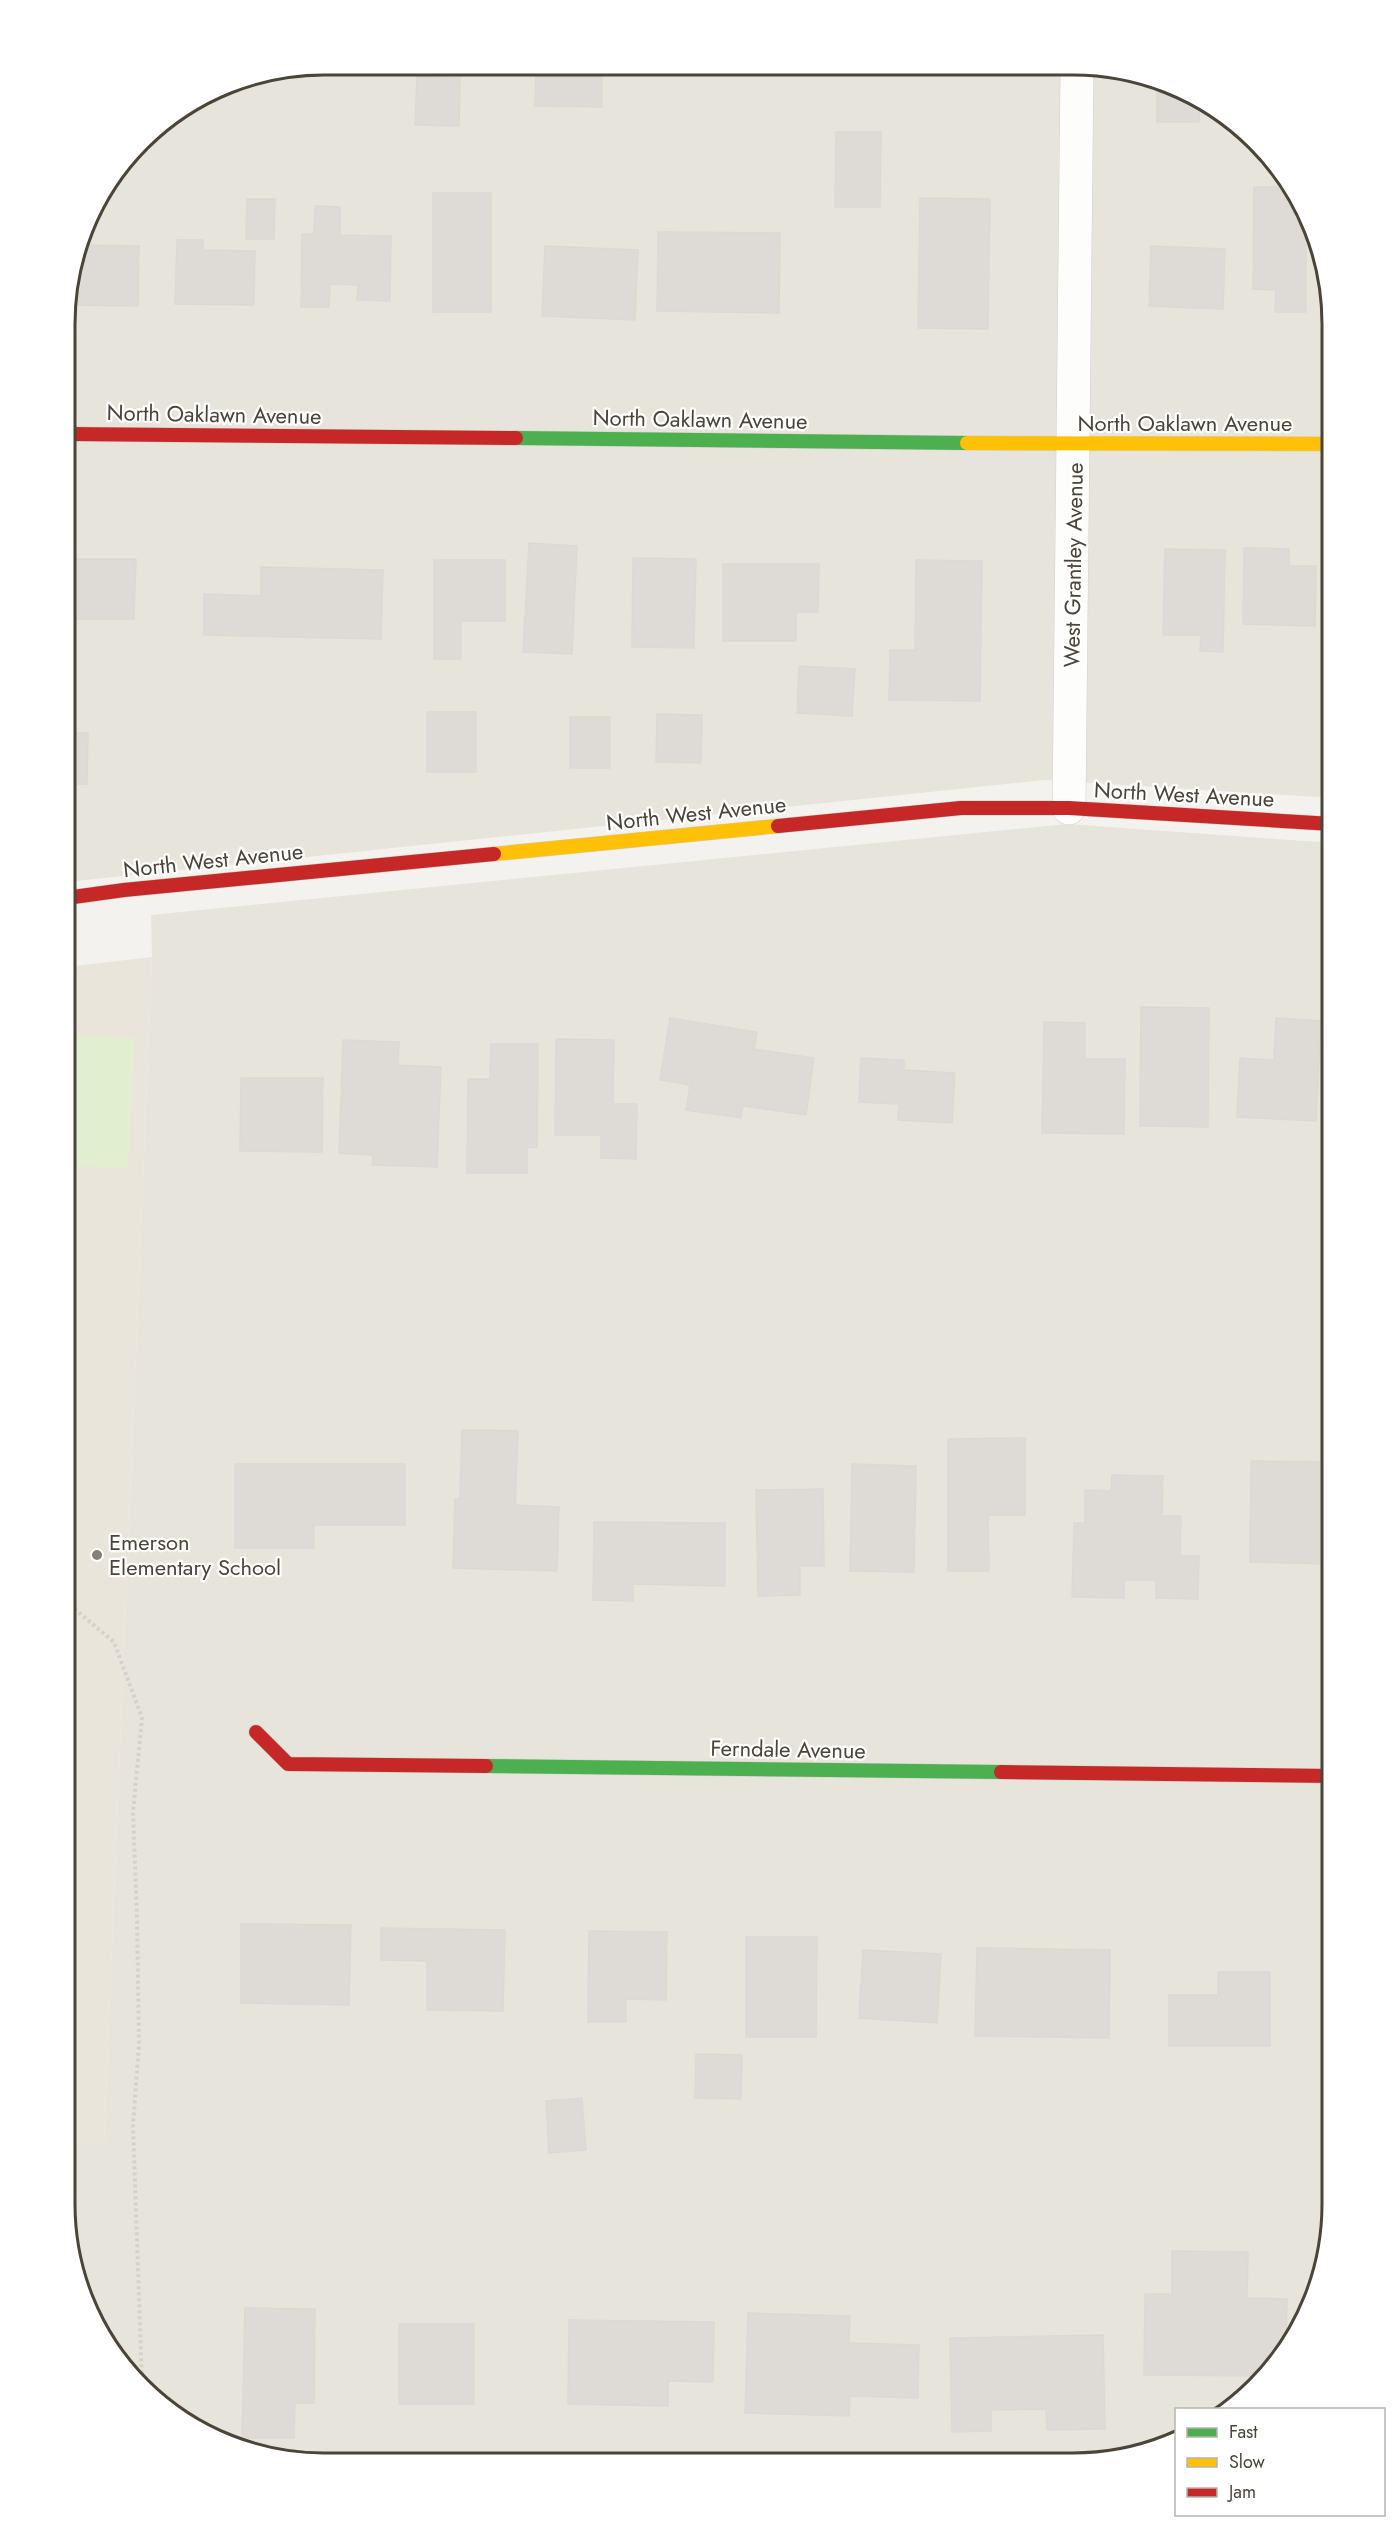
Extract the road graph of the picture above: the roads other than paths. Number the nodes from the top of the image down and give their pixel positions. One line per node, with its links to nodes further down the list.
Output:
1 (1077, 75): 3 (street, West Grantley Avenue)
2 (75, 434): 3 (street, North Oaklawn Avenue)
3 (1074, 444): 4 (street, North Oaklawn Avenue); 5 (street, West Grantley Avenue)
4 (1322, 444)
5 (1069, 808): 6 (street, North West Avenue); 7 (street, North West Avenue)
6 (1322, 823)
7 (75, 897)
8 (256, 1732): 9 (street, Ferndale Avenue)
9 (1322, 1776)

